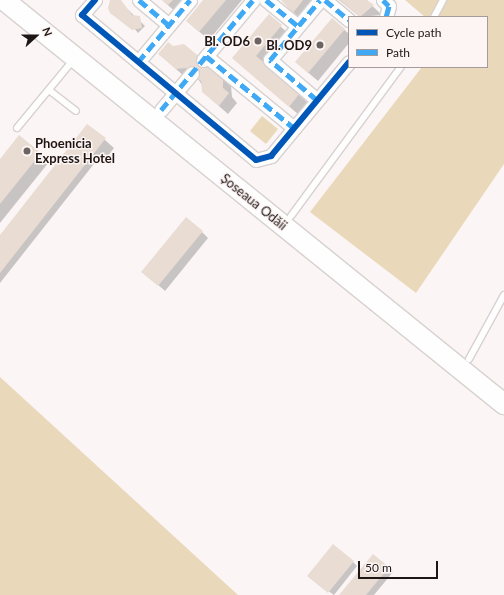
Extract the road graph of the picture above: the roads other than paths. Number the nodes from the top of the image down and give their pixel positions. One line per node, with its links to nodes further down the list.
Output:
1 (4, 0): 17 (main road, Șoseaua Odăii)
2 (25, 0): 25 (main road, Șoseaua Odăii)
3 (95, 0): 18 (street)
4 (139, 0): 15 (street)
5 (190, 0): 15 (street)
6 (253, 0): 28 (street)
7 (266, 0): 16 (street)
8 (320, 0): 16 (street)
9 (325, 0): 14 (street)
10 (383, 0): 12 (street)
11 (441, 1): 13 (lane)
12 (386, 16)
13 (434, 16)
14 (348, 19)
15 (169, 25): 18 (street)
16 (298, 26): 24 (street)
17 (75, 58): 22 (lane); 33 (main road, Șoseaua Odăii)
18 (138, 62): 23 (street)
19 (348, 63): 24 (street)
20 (401, 68): 29 (lane)
21 (192, 73): 23 (street)
22 (49, 90): 26 (lane); 27 (lane)
23 (176, 93): 25 (street); 28 (street)
24 (317, 100): 28 (street)
25 (161, 110): 29 (main road, Șoseaua Odăii)
26 (76, 111)
27 (17, 128)
28 (294, 128)
29 (291, 216): 31 (main road, Șoseaua Odăii)
30 (504, 295): 31 (lane)
31 (469, 358): 32 (main road, Șoseaua Odăii)
32 (504, 387)
33 (504, 404)

